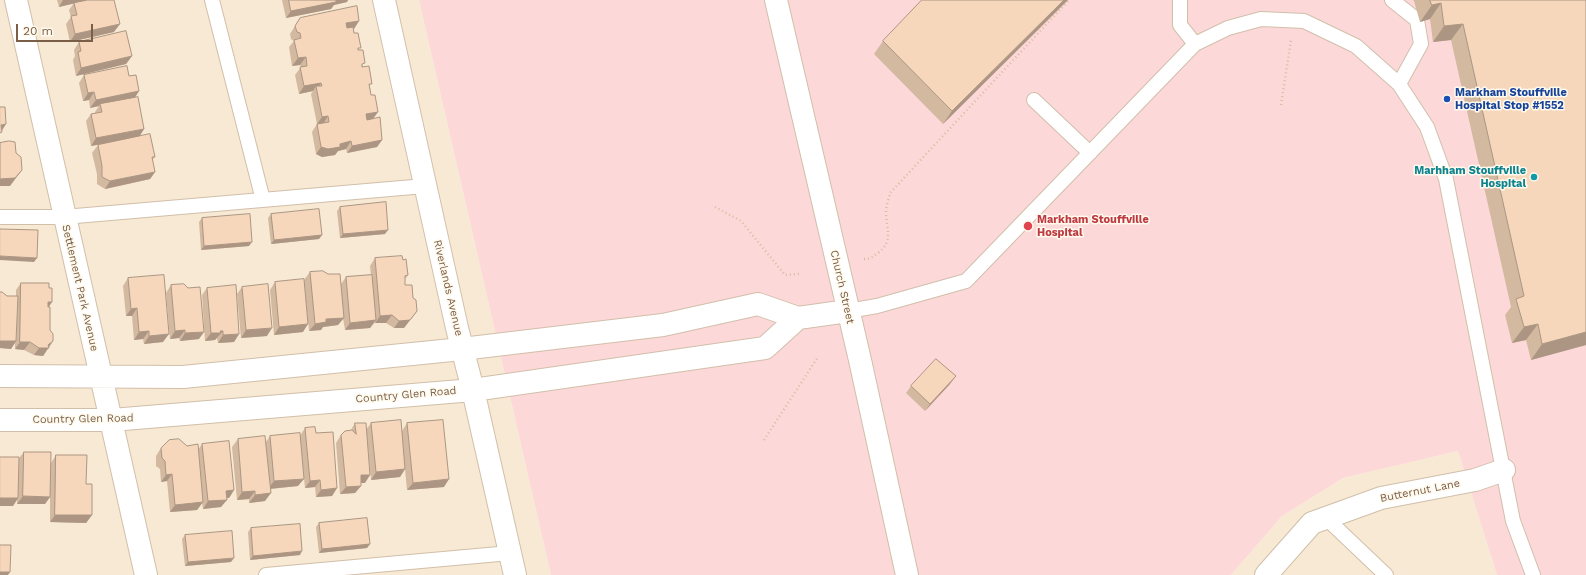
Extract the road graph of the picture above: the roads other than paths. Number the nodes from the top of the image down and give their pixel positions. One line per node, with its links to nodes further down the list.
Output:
1 (16, 0): 14 (street, Settlement Park Avenue)
2 (212, 0): 12 (lane)
3 (384, 0): 11 (street, Riverlands Avenue)
4 (776, 0): 15 (street, Church Street)
5 (1180, 0): 7 (lane)
6 (1392, 0): 8 (lane)
7 (1195, 44): 8 (lane); 10 (lane)
8 (1399, 84): 23 (lane)
9 (1034, 100): 10 (lane)
10 (1090, 153): 15 (lane)
11 (425, 186): 12 (lane); 17 (street, Riverlands Avenue)
12 (262, 200): 14 (lane)
13 (0, 217): 14 (lane)
14 (64, 217): 19 (street, Settlement Park Avenue)
15 (848, 311): 16 (street); 31 (street, Church Street)
16 (798, 318): 17 (street); 20 (street, Country Glen Road)
17 (462, 350): 19 (street); 20 (street, Riverlands Avenue)
18 (0, 376): 19 (street)
19 (101, 376): 22 (street, Settlement Park Avenue)
20 (473, 390): 22 (street, Country Glen Road); 25 (street, Riverlands Avenue)
21 (0, 420): 22 (street, Country Glen Road)
22 (112, 420): 28 (street, Settlement Park Avenue)
23 (1504, 470): 24 (street, Butternut Lane); 33 (lane)
24 (1326, 518): 27 (street, Butternut Lane); 32 (lane)
25 (510, 553): 26 (lane); 30 (street, Riverlands Avenue)
26 (338, 571): 29 (lane)
27 (1268, 574)
28 (146, 575)
29 (266, 575)
30 (515, 575)
31 (906, 575)
32 (1386, 575)
33 (1533, 575)

